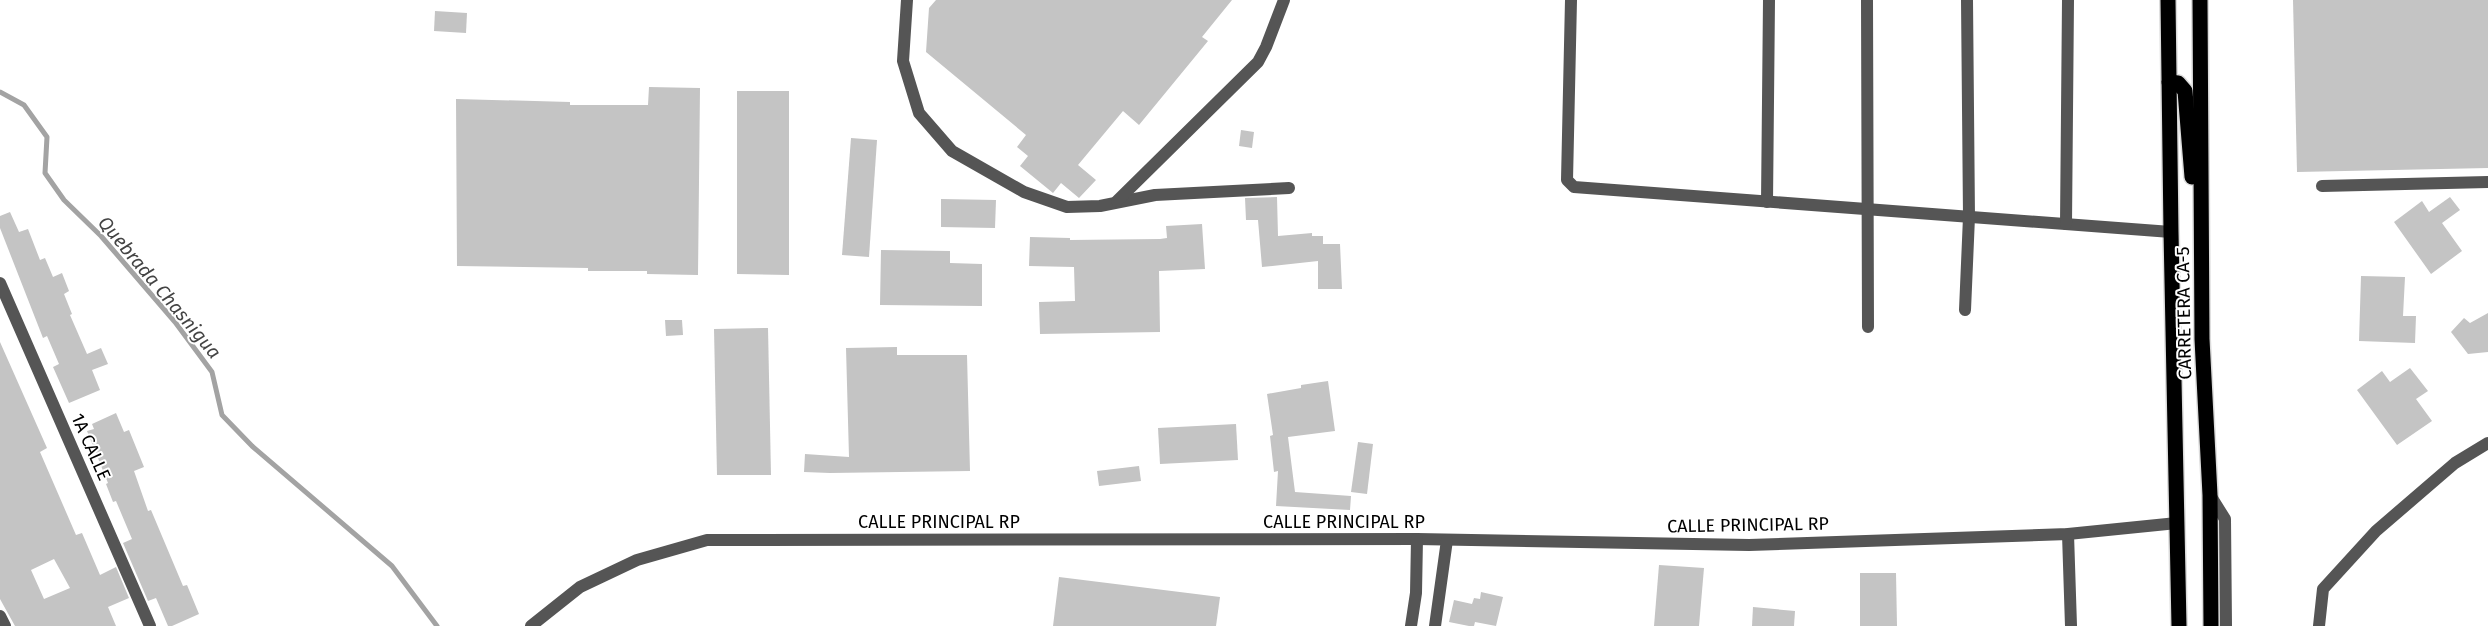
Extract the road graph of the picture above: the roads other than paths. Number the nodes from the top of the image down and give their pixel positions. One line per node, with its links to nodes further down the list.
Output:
1 (907, 0): 14 (street)
2 (1284, 0): 14 (street)
3 (1571, 0): 15 (street)
4 (1769, 0): 15 (street)
5 (1867, 0): 16 (street)
6 (1967, 0): 17 (street)
7 (2068, 0): 18 (street)
8 (2168, 0): 10 (highway, CARRETERA CA-5)
9 (2200, 0): 21 (highway, CARRETERA CA-5)
10 (2169, 82): 19 (highway, CARRETERA CA-5); 21 (highway)
11 (2488, 182): 12 (street)
12 (2322, 186)
13 (1289, 188): 14 (street)
14 (1118, 201)
15 (1767, 202): 16 (street)
16 (1869, 209): 17 (street); 23 (street)
17 (1970, 217): 18 (street); 22 (street)
18 (2066, 224): 19 (street)
19 (2171, 232): 26 (highway, CARRETERA CA-5)
20 (0, 282): 32 (street, 1A CALLE)
21 (2201, 291): 25 (highway, CARRETERA CA-5)
22 (1966, 310)
23 (1868, 327)
24 (2488, 444): 40 (street)
25 (2210, 495): 38 (highway, CARRETERA CA-5); 39 (street)
26 (2178, 522): 27 (street, CALLE PRINCIPAL RP); 37 (highway, CARRETERA CA-5)
27 (2068, 534): 29 (street, CALLE PRINCIPAL RP); 36 (street)
28 (1417, 539): 29 (street, CALLE PRINCIPAL RP); 33 (street, CALLE PRINCIPAL RP); 34 (street)
29 (1447, 540): 35 (street)
30 (0, 616): 31 (street)
31 (5, 626)
32 (150, 626)
33 (531, 626)
34 (1411, 626)
35 (1434, 626)
36 (2071, 626)
37 (2179, 626)
38 (2211, 626)
39 (2226, 626)
40 (2320, 626)

